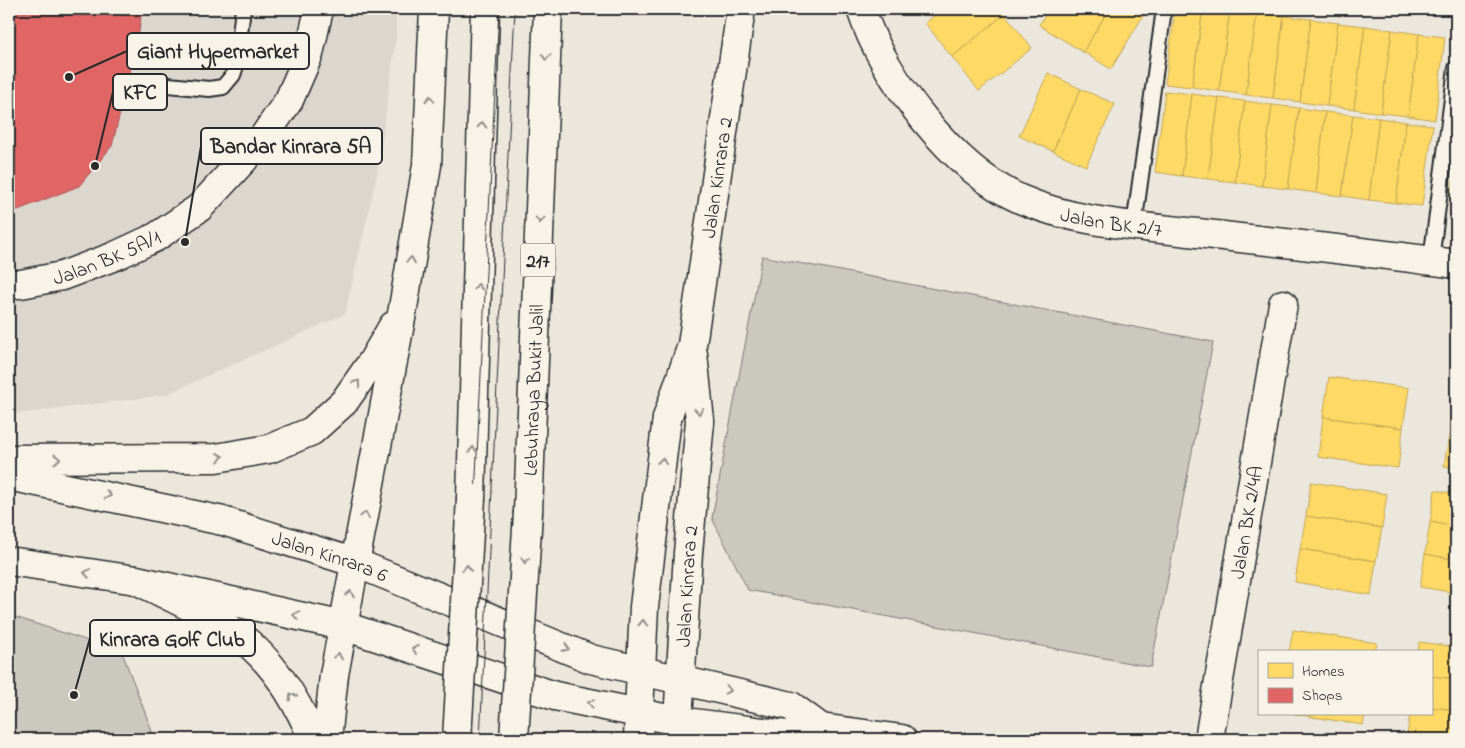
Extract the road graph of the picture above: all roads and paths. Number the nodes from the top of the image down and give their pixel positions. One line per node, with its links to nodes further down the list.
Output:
1 (243, 9): 10 (lane)
2 (318, 9): 13 (main road, Jalan BK 5A/1)
3 (434, 9): 15 (main road, one-way to 3)
4 (485, 9): 30 (main road, one-way to 4, bridge)
5 (548, 9): 31 (main road, Lebuhraya Bukit Jalil / 217, one-way to 31, bridge)
6 (741, 9): 16 (main road, Jalan Kinrara 2)
7 (861, 9): 11 (main road, Jalan BK 2/7)
8 (1164, 9): 11 (lane)
9 (1456, 68): 12 (lane)
10 (158, 84)
11 (1134, 226): 12 (main road, Jalan BK 2/7)
12 (1444, 262)
13 (9, 284)
14 (1283, 304): 34 (main road, Jalan BK 2/4A)
15 (403, 308): 17 (main road, one-way to 15); 20 (main road, one-way to 15)
16 (692, 345): 23 (main road, Jalan Kinrara 2, one-way to 16); 24 (main road, Jalan Kinrara 2, one-way to 24)
17 (9, 459)
18 (9, 476): 20 (main road, Jalan Kinrara 6, one-way to 20)
19 (9, 561): 21 (main road, one-way to 19)
20 (356, 563): 22 (main road, one-way to 20); 23 (main road, Jalan Kinrara 6, one-way to 23)
21 (136, 580): 22 (main road, one-way to 21); 28 (main road, one-way to 21)
22 (344, 626): 25 (main road, one-way to 22); 29 (main road, one-way to 22)
23 (641, 671): 24 (main road, Jalan Kinrara 6); 25 (main road, Jalan Kinrara 2)
24 (680, 678): 26 (main road, Jalan Kinrara 6, one-way to 26); 27 (main road, Jalan Kinrara 2)
25 (639, 712): 27 (main road); 32 (main road, Jalan Kinrara 2)
26 (821, 728): 27 (main road); 33 (main road)
27 (677, 730)
28 (313, 739)
29 (327, 739)
30 (457, 739)
31 (514, 739)
32 (638, 739)
33 (902, 739)
34 (1208, 739)

